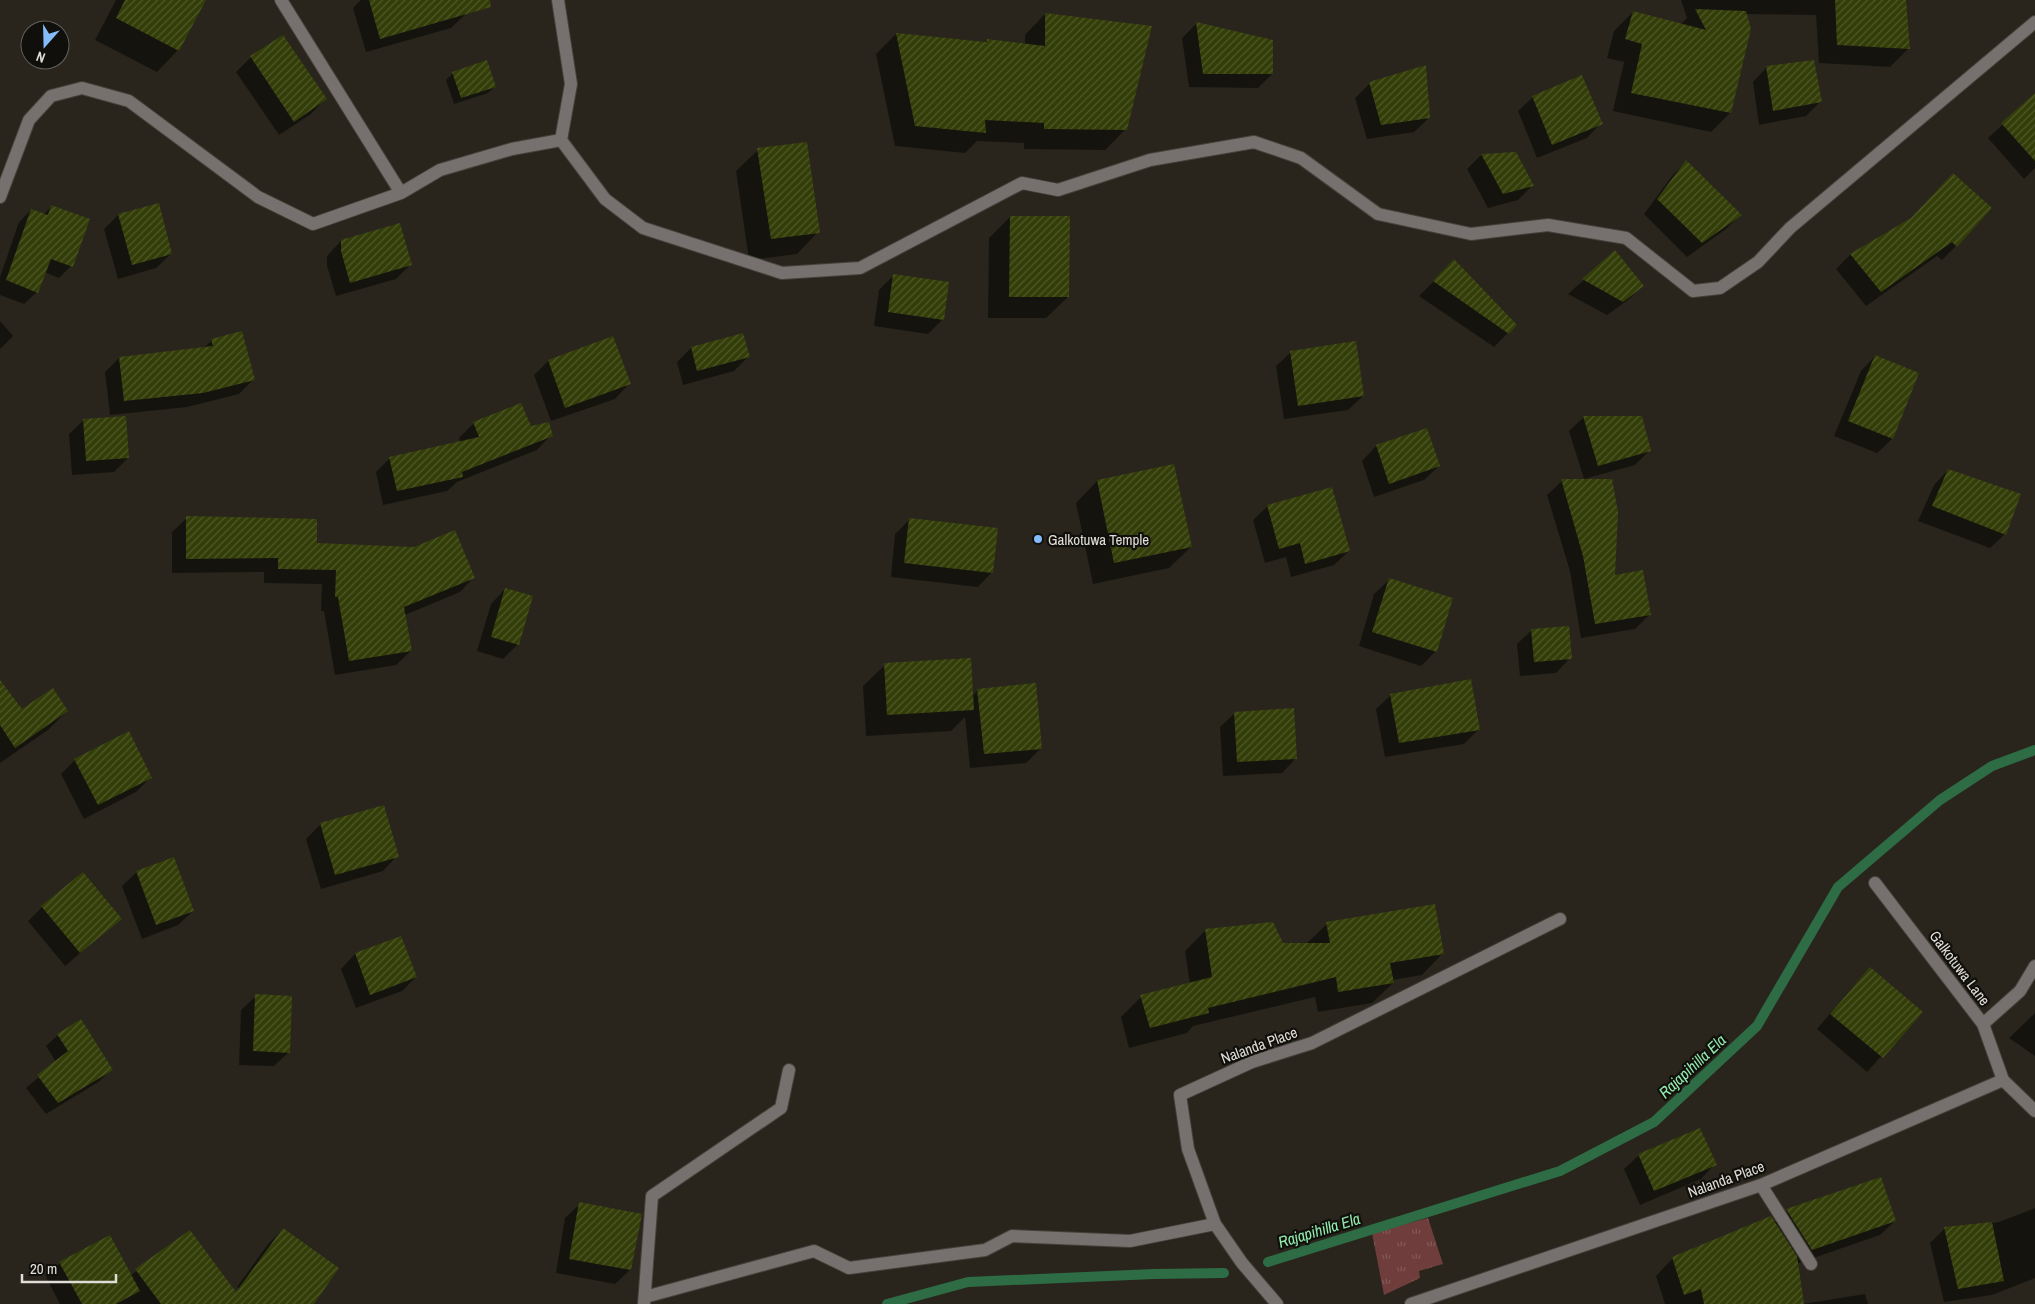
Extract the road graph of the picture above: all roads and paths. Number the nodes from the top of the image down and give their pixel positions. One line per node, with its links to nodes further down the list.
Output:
1 (281, 0): 5 (street)
2 (558, 0): 4 (street)
3 (2035, 22): 4 (street)
4 (561, 140): 5 (street)
5 (401, 193): 6 (street)
6 (0, 197)
7 (1876, 884): 10 (street, Galkotuwa Lane)
8 (1560, 919): 15 (street, Nalanda Place)
9 (2035, 966): 10 (street)
10 (1983, 1024): 12 (street, Galkotuwa Lane)
11 (789, 1070): 17 (street)
12 (2003, 1080): 13 (street); 14 (street, Nalanda Place)
13 (2035, 1111)
14 (1761, 1185): 16 (street); 19 (street, Nalanda Place)
15 (1215, 1224): 17 (street); 18 (street, Nalanda Place)
16 (1811, 1264)
17 (644, 1300)
18 (1277, 1304)
19 (1411, 1304)

